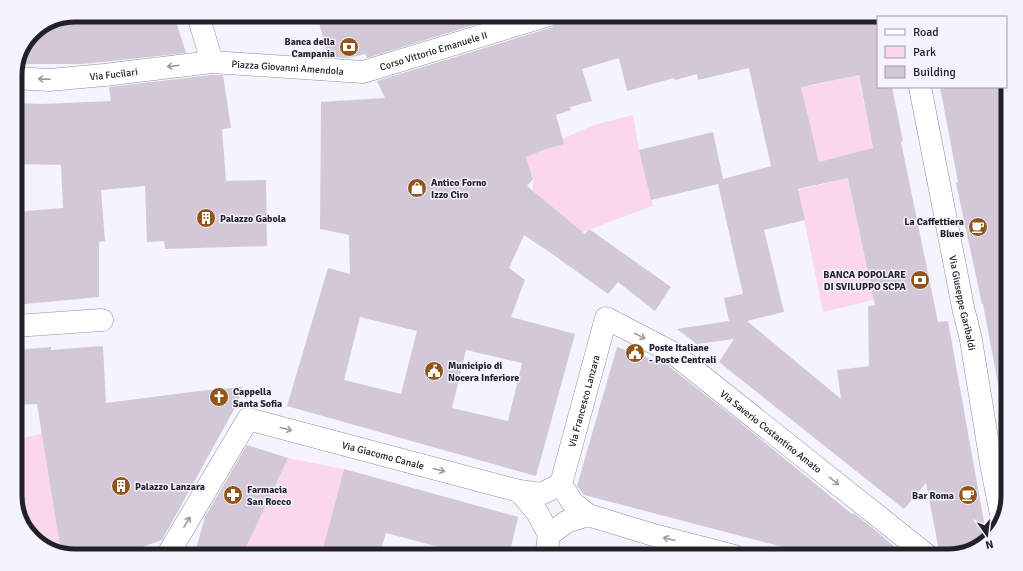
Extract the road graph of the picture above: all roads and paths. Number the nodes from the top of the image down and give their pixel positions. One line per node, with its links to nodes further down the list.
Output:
1 (200, 22): 3 (street)
2 (526, 22): 4 (street, Corso Vittorio Emanuele II)
3 (212, 62): 4 (street, Piazza Giovanni Amendola); 5 (street, Via Fucilari, one-way to 5)
4 (363, 72)
5 (22, 78)
6 (920, 88): 11 (street, Via Giuseppe Garibaldi)
7 (606, 318): 10 (street, Via Francesco Lanzara); 17 (street, Via Saverio Costantino Amato, one-way to 17)
8 (102, 320): 9 (street)
9 (22, 326)
10 (561, 484): 12 (street, Via Giacomo Canale); 13 (street)
11 (1001, 486)
12 (519, 491): 14 (street); 15 (street, Via Giacomo Canale, one-way to 12)
13 (588, 515): 14 (street); 16 (street, one-way to 13)
14 (547, 546)
15 (171, 549)
16 (707, 549)
17 (919, 549)

